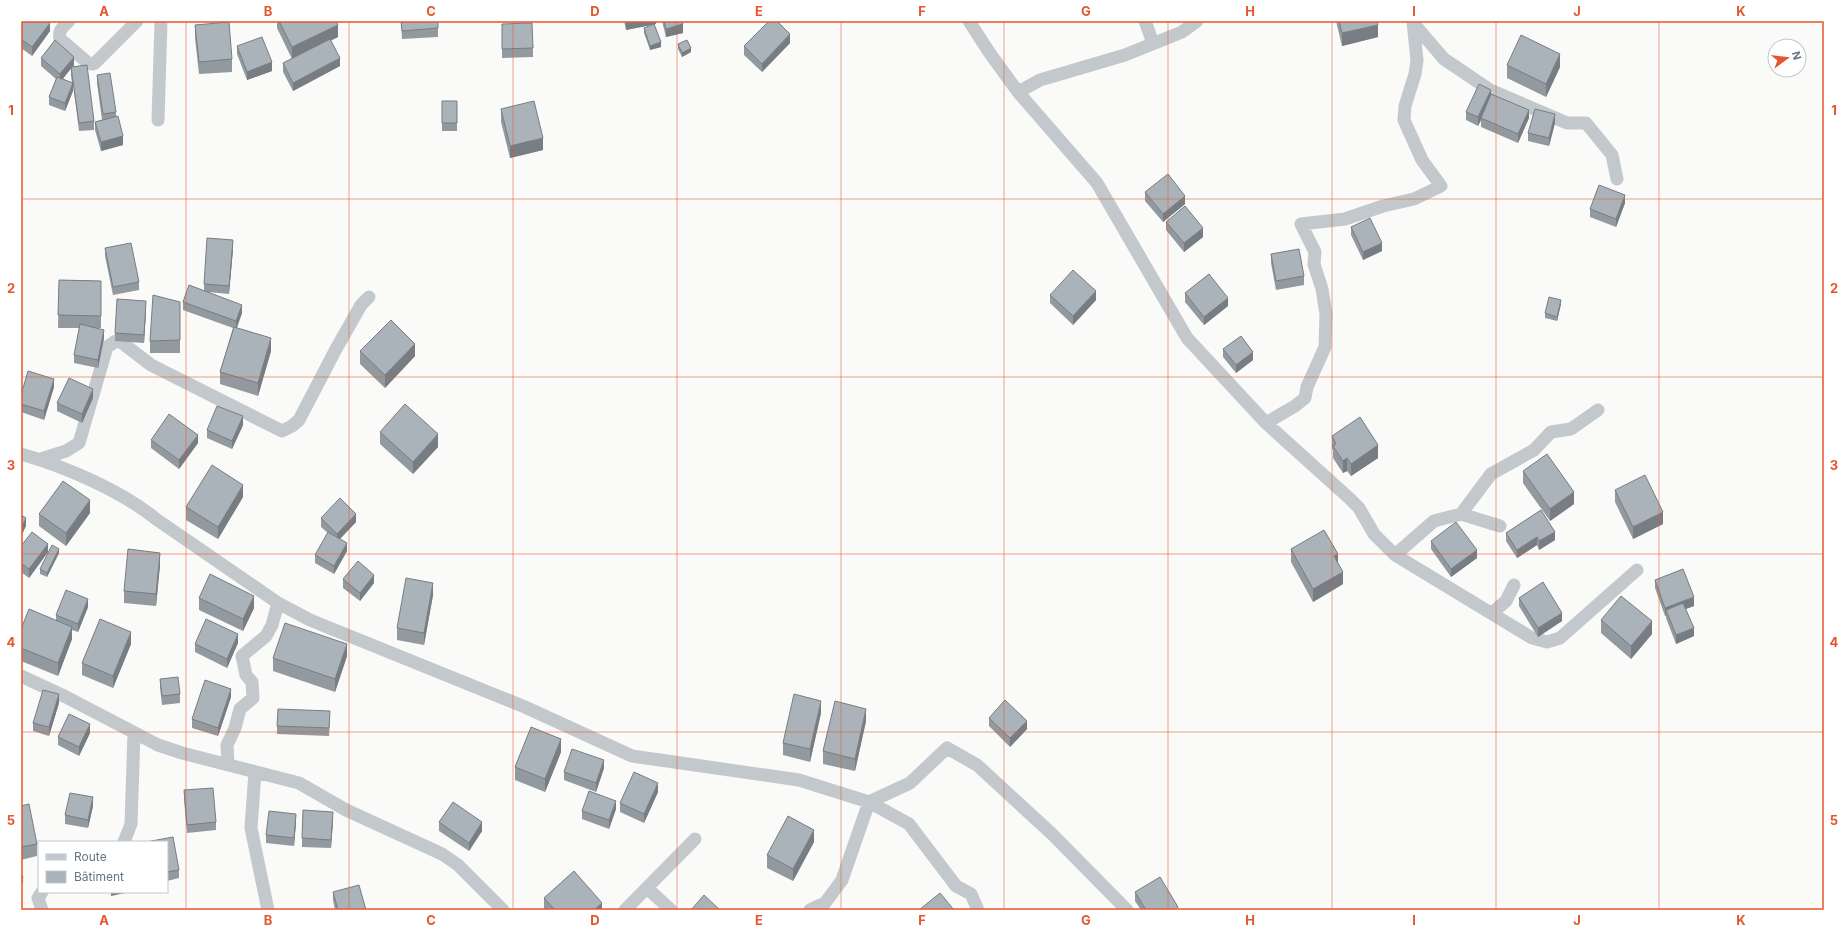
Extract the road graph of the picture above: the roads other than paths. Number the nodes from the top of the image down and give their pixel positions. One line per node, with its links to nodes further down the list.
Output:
1 (69, 21): 2 (street)
2 (137, 21)
3 (161, 21): 10 (street)
4 (970, 21): 9 (street)
5 (1145, 21): 8 (street)
6 (1197, 21): 8 (street)
7 (1413, 22): 11 (street); 14 (street)
8 (1153, 43): 9 (street)
9 (1018, 92): 14 (street)
10 (158, 120)
11 (1617, 179)
12 (370, 297): 16 (street)
13 (1598, 410): 17 (street)
14 (1266, 423): 19 (street)
15 (21, 454): 16 (street)
16 (41, 460): 22 (street)
17 (1461, 514): 18 (street); 19 (street)
18 (1500, 526)
19 (1395, 555): 23 (street)
20 (1637, 570): 23 (street)
21 (1514, 585): 23 (street)
22 (278, 603): 26 (street); 28 (street)
23 (1492, 613)
24 (21, 676): 25 (street)
25 (134, 733): 26 (street); 30 (street)
26 (228, 764): 27 (street)
27 (255, 772): 34 (street); 35 (street)
28 (869, 802): 38 (street); 39 (street); 40 (street)
29 (695, 839): 31 (street)
30 (124, 841)
31 (647, 888): 36 (street); 37 (street)
32 (41, 893): 33 (street)
33 (42, 910)
34 (268, 910)
35 (502, 910)
36 (626, 910)
37 (671, 910)
38 (810, 910)
39 (978, 910)
40 (1127, 910)

